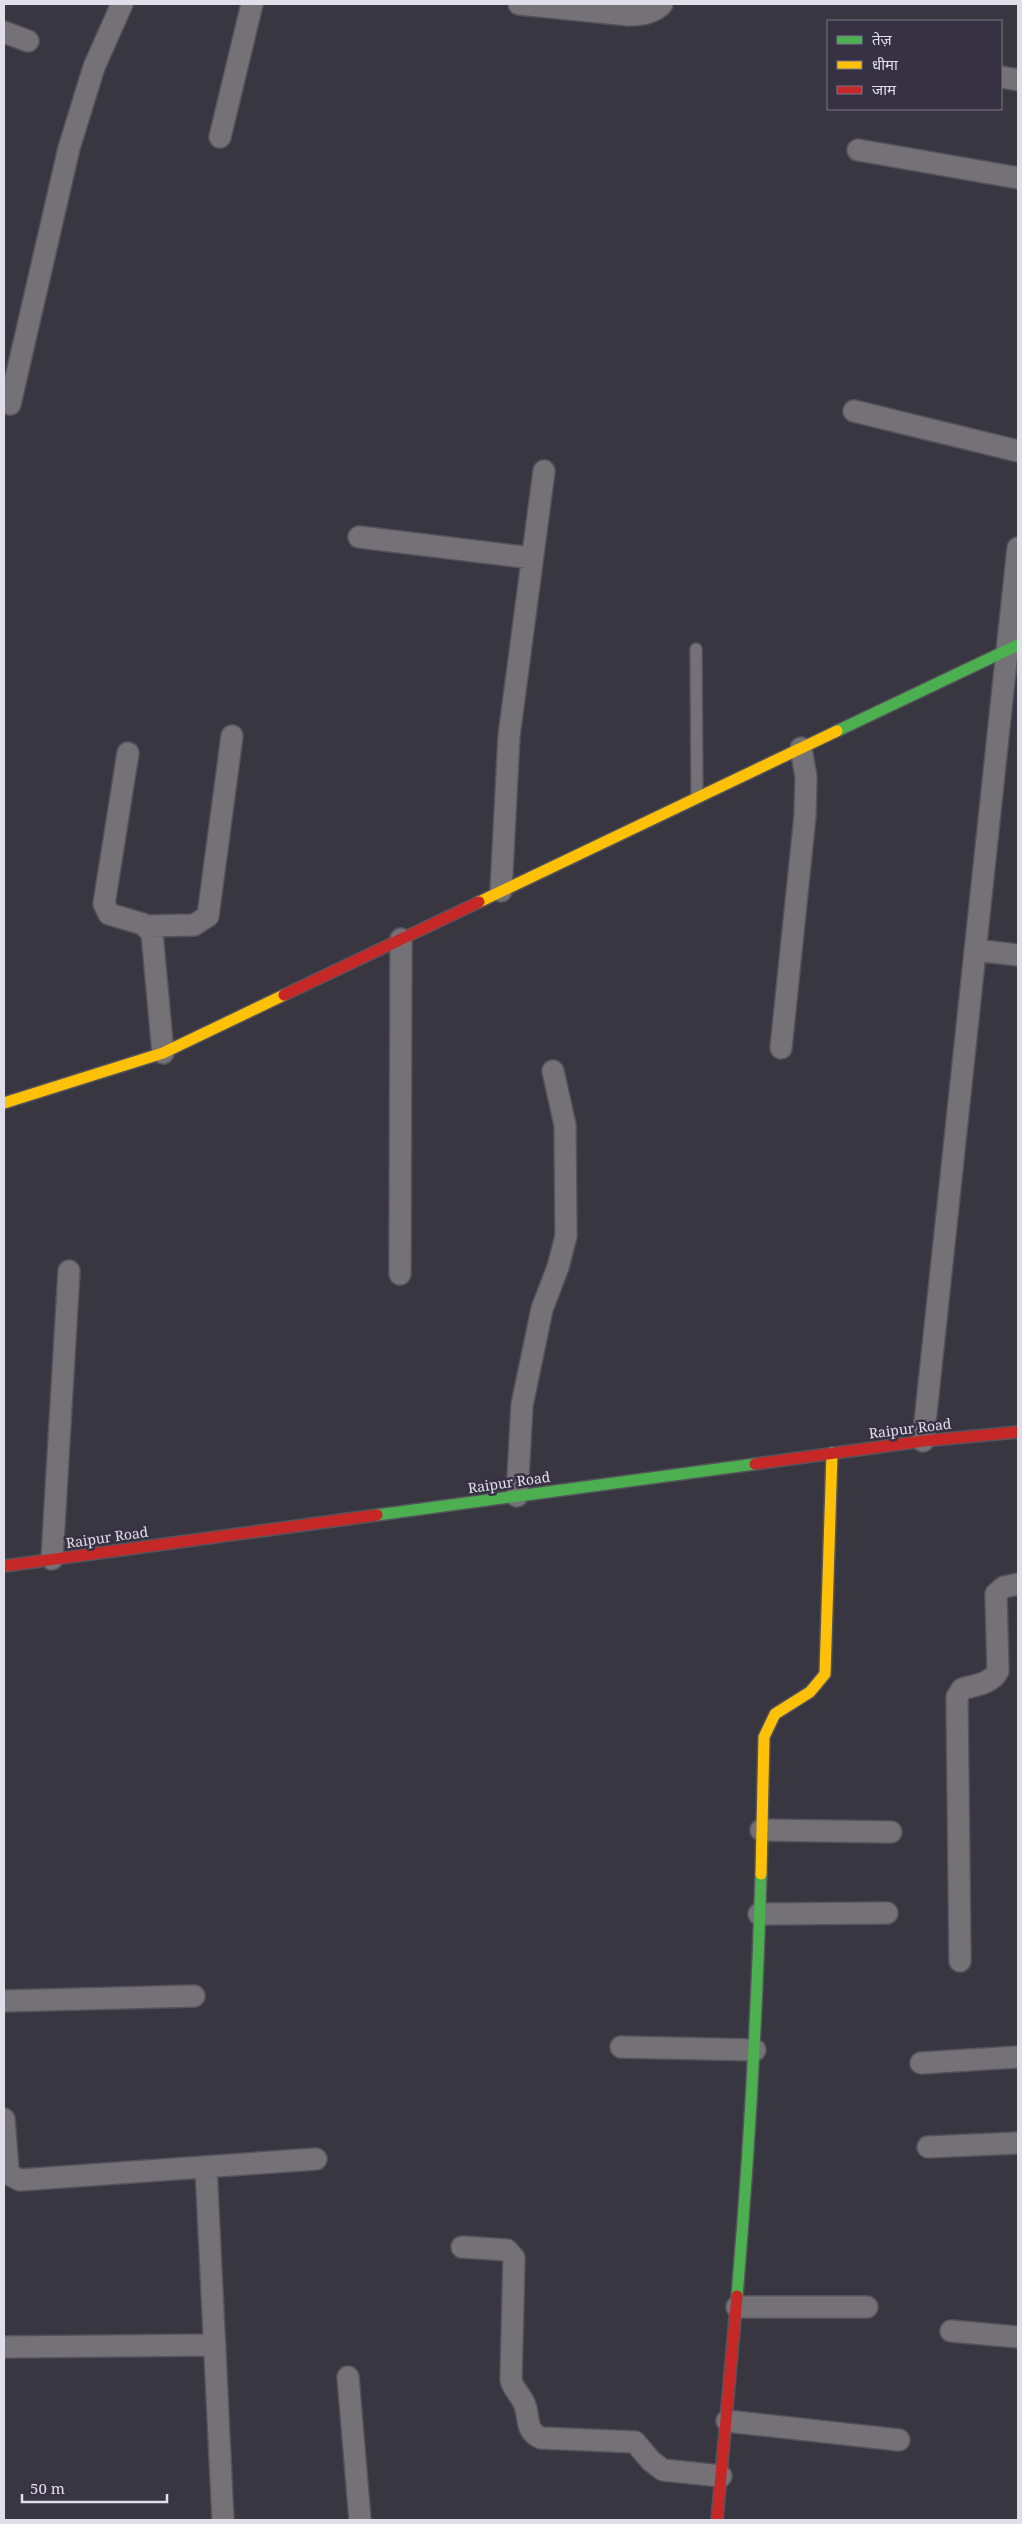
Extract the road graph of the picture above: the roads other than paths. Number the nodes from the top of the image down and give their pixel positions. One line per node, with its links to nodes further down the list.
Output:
1 (122, 4): 12 (street)
2 (252, 4): 9 (street)
3 (519, 4): 4 (street)
4 (662, 4)
5 (4, 32): 6 (street)
6 (28, 41)
7 (1002, 77): 8 (street)
8 (1018, 80)
9 (220, 137)
10 (858, 150): 11 (street)
11 (1018, 178)
12 (10, 404)
13 (854, 411): 14 (street)
14 (1018, 451)
15 (544, 471): 18 (street)
16 (359, 537): 18 (street)
17 (1018, 548): 19 (street)
18 (532, 558): 26 (street)
19 (1013, 647): 21 (street); 23 (street)
20 (696, 649): 25 (lane)
21 (1011, 688): 29 (street)
22 (232, 736): 27 (street)
23 (801, 748): 25 (street); 31 (street)
24 (128, 753): 27 (street)
25 (697, 797): 26 (street)
26 (501, 891): 28 (street)
27 (146, 926): 32 (street)
28 (401, 939): 32 (street); 36 (street)
29 (975, 950): 30 (street); 38 (street)
30 (1018, 955)
31 (781, 1048)
32 (163, 1053): 34 (street)
33 (553, 1071): 40 (street)
34 (4, 1103)
35 (69, 1271): 41 (street)
36 (400, 1274)
37 (1018, 1432): 38 (street, Raipur Road)
38 (922, 1441): 39 (street, Raipur Road)
39 (832, 1453): 40 (street, Raipur Road); 44 (street)
40 (517, 1496): 41 (street, Raipur Road)
41 (52, 1559): 42 (street, Raipur Road)
42 (4, 1566)
43 (1018, 1584): 48 (street)
44 (762, 1830): 45 (street); 47 (street)
45 (891, 1832)
46 (887, 1913): 47 (street)
47 (759, 1914): 52 (street)
48 (960, 1961)
49 (194, 1996): 50 (street)
50 (4, 2002)
51 (621, 2047): 52 (street)
52 (755, 2050): 61 (street)
53 (1018, 2057): 54 (street)
54 (921, 2063)
55 (4, 2119): 59 (street)
56 (1018, 2143): 57 (street)
57 (928, 2146)
58 (316, 2159): 59 (street)
59 (206, 2167): 65 (street)
60 (462, 2247): 70 (street)
61 (737, 2307): 62 (street); 68 (street)
62 (867, 2307)
63 (951, 2331): 64 (street)
64 (1018, 2337)
65 (215, 2345): 66 (street); 71 (street)
66 (4, 2347)
67 (348, 2377): 72 (street)
68 (727, 2421): 69 (street); 70 (street)
69 (900, 2440)
70 (722, 2476): 73 (street)
71 (223, 2520)
72 (360, 2520)
73 (717, 2520)

